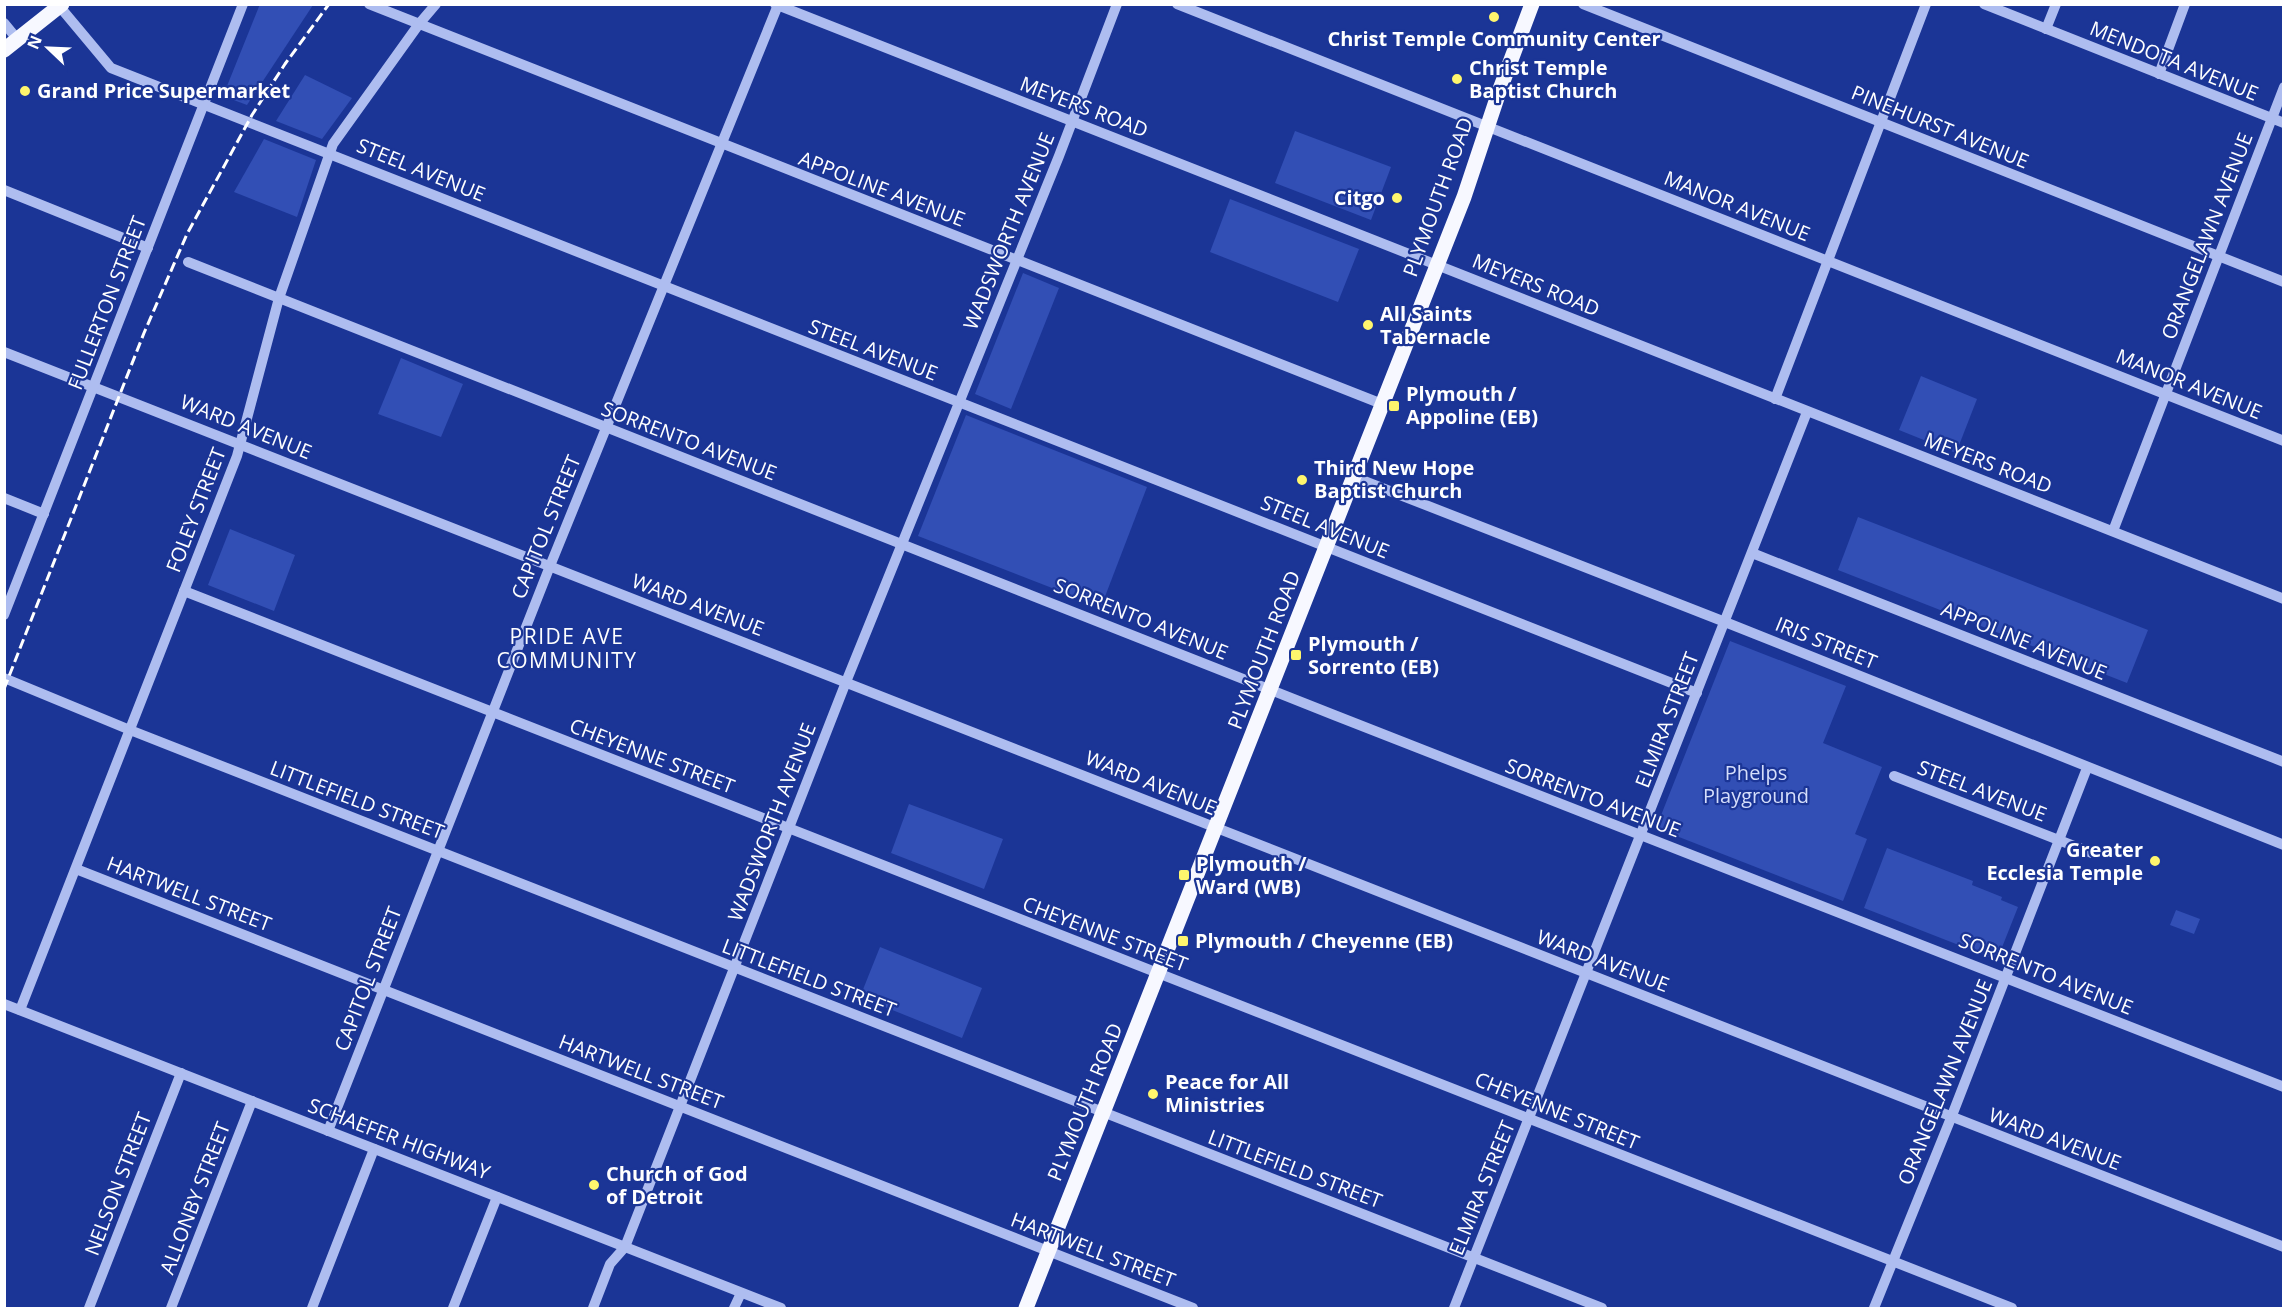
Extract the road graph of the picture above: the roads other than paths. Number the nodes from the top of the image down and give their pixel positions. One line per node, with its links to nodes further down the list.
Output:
1 (243, 4): 21 (street, FULLERTON STREET)
2 (369, 4): 15 (street, APPOLINE AVENUE)
3 (436, 4): 15 (street, FOLEY STREET)
4 (1117, 4): 23 (street, WADSWORTH AVENUE)
5 (1177, 4): 26 (street, MANOR AVENUE)
6 (1532, 4): 26 (main road, PLYMOUTH ROAD)
7 (1583, 4): 24 (street, PINEHURST AVENUE)
8 (1926, 4): 24 (street)
9 (1984, 4): 16 (street, MENDOTA AVENUE)
10 (2056, 4): 16 (street)
11 (2186, 4): 19 (street)
12 (776, 5): 23 (street, MEYERS ROAD); 27 (street, CAPITOL STREET)
13 (61, 6): 17 (main road); 21 (street, STEEL AVENUE)
14 (4, 23): 17 (street)
15 (419, 24): 27 (street, APPOLINE AVENUE); 28 (street, FOLEY STREET)
16 (2046, 29): 19 (street, MENDOTA AVENUE)
17 (18, 40): 18 (main road)
18 (4, 50)
19 (2159, 74): 22 (street, MENDOTA AVENUE)
20 (2283, 87): 22 (street, ORANGELAWN AVENUE)
21 (204, 104): 28 (street, STEEL AVENUE); 30 (street, FULLERTON STREET)
22 (2271, 119): 25 (street, MENDOTA AVENUE); 31 (street, ORANGELAWN AVENUE)
23 (1072, 121): 32 (street, WADSWORTH AVENUE); 35 (street, MEYERS ROAD)
24 (1881, 122): 31 (street, PINEHURST AVENUE); 34 (street)
25 (2283, 123)
26 (1487, 126): 34 (street, MANOR AVENUE); 35 (main road, PLYMOUTH ROAD)
27 (720, 145): 32 (street, APPOLINE AVENUE); 37 (street, CAPITOL STREET)
28 (330, 153): 37 (street, STEEL AVENUE); 38 (street, FOLEY STREET)
29 (4, 190): 30 (street)
30 (148, 248): 40 (street, FULLERTON STREET)
31 (2219, 256): 36 (street, PINEHURST AVENUE); 41 (street, ORANGELAWN AVENUE)
32 (1016, 261): 43 (street, WADSWORTH AVENUE); 44 (street, APPOLINE AVENUE)
33 (188, 262): 38 (street, SORRENTO AVENUE)
34 (1827, 262): 41 (street, MANOR AVENUE); 42 (street)
35 (1437, 265): 42 (street, MEYERS ROAD); 44 (main road, PLYMOUTH ROAD)
36 (2283, 282)
37 (663, 286): 43 (street, STEEL AVENUE); 46 (street, CAPITOL STREET)
38 (279, 298): 46 (street, SORRENTO AVENUE); 48 (street, FOLEY STREET)
39 (4, 352): 40 (street, WARD AVENUE)
40 (94, 386): 48 (street, WARD AVENUE); 51 (street, FULLERTON STREET)
41 (2166, 394): 47 (street, MANOR AVENUE); 52 (street, ORANGELAWN AVENUE)
42 (1775, 399): 45 (street, MEYERS ROAD)
43 (959, 403): 53 (street, WADSWORTH AVENUE); 54 (street, STEEL AVENUE)
44 (1382, 404): 49 (main road, PLYMOUTH ROAD)
45 (1807, 412): 52 (street, MEYERS ROAD); 55 (street, ELMIRA STREET)
46 (605, 428): 53 (street, SORRENTO AVENUE); 56 (street, CAPITOL STREET)
47 (2283, 441)
48 (240, 445): 56 (street, WARD AVENUE); 57 (street, FOLEY STREET)
49 (1354, 477): 54 (main road, PLYMOUTH ROAD); 60 (street, IRIS STREET)
50 (4, 498): 51 (street)
51 (44, 514): 59 (street, FULLERTON STREET)
52 (2113, 531): 58 (street, MEYERS ROAD)
53 (902, 544): 62 (street, WADSWORTH AVENUE); 63 (street, SORRENTO AVENUE)
54 (1327, 547): 63 (main road, PLYMOUTH ROAD); 64 (street, STEEL AVENUE)
55 (1752, 553): 60 (street, ELMIRA STREET); 67 (street, APPOLINE AVENUE)
56 (550, 566): 62 (street, WARD AVENUE); 65 (street, CAPITOL STREET)
57 (184, 591): 65 (street, CHEYENNE STREET); 66 (street, FOLEY STREET)
58 (2283, 599)
59 (4, 615)
60 (1725, 622): 64 (street, ELMIRA STREET); 68 (street, IRIS STREET)
61 (4, 678): 66 (street, LITTLEFIELD STREET)
62 (846, 682): 70 (street, WADSWORTH AVENUE); 71 (street, WARD AVENUE)
63 (1271, 690): 71 (main road, PLYMOUTH ROAD); 72 (street, SORRENTO AVENUE)
64 (1697, 693): 72 (street, ELMIRA STREET)
65 (492, 712): 70 (street, CHEYENNE STREET); 75 (street, CAPITOL STREET)
66 (130, 730): 75 (street, LITTLEFIELD STREET); 77 (street, FOLEY STREET)
67 (2283, 762)
68 (2087, 768): 73 (street, ORANGELAWN AVENUE); 74 (street, IRIS STREET)
69 (1894, 776): 73 (street, STEEL AVENUE)
70 (789, 829): 78 (street, WADSWORTH AVENUE); 79 (street, CHEYENNE STREET)
71 (1216, 829): 79 (main road, PLYMOUTH ROAD); 80 (street, WARD AVENUE)
72 (1641, 836): 80 (street, ELMIRA STREET); 81 (street, SORRENTO AVENUE)
73 (2060, 840): 76 (street, STEEL AVENUE); 81 (street, ORANGELAWN AVENUE)
74 (2283, 845)
75 (438, 851): 78 (street, LITTLEFIELD STREET); 82 (street, CAPITOL STREET)
76 (2092, 853)
77 (76, 869): 82 (street, HARTWELL STREET); 84 (street, FOLEY STREET)
78 (734, 968): 88 (street, WADSWORTH AVENUE); 89 (street, LITTLEFIELD STREET)
79 (1159, 974): 89 (main road, PLYMOUTH ROAD); 91 (street, CHEYENNE STREET)
80 (1586, 974): 90 (street, WARD AVENUE); 91 (street, ELMIRA STREET)
81 (2006, 977): 86 (street, SORRENTO AVENUE); 90 (street, ORANGELAWN AVENUE)
82 (383, 990): 88 (street, HARTWELL STREET); 92 (street, CAPITOL STREET)
83 (4, 1004): 84 (street, SCHAEFER HIGHWAY)
84 (20, 1010): 85 (street, SCHAEFER HIGHWAY)
85 (181, 1073): 87 (street, SCHAEFER HIGHWAY); 101 (street, NELSON STREET)
86 (2283, 1087)
87 (252, 1101): 92 (street, SCHAEFER HIGHWAY); 102 (street, ALLONBY STREET)
88 (680, 1107): 95 (street, WADSWORTH AVENUE); 97 (street, HARTWELL STREET)
89 (1104, 1113): 97 (main road, PLYMOUTH ROAD); 98 (street, LITTLEFIELD STREET)
90 (1951, 1118): 96 (street, WARD AVENUE); 99 (street, ORANGELAWN AVENUE)
91 (1528, 1119): 98 (street, ELMIRA STREET); 99 (street, CHEYENNE STREET)
92 (328, 1131): 93 (street, SCHAEFER HIGHWAY)
93 (375, 1149): 94 (street, SCHAEFER HIGHWAY); 103 (street)
94 (496, 1197): 95 (street, SCHAEFER HIGHWAY); 104 (street)
95 (625, 1247): 100 (street, SCHAEFER HIGHWAY); 105 (street, WADSWORTH AVENUE)
96 (2283, 1247)
97 (1049, 1252): 108 (main road, PLYMOUTH ROAD); 109 (street, HARTWELL STREET)
98 (1474, 1258): 110 (street, ELMIRA STREET); 111 (street, LITTLEFIELD STREET)
99 (1892, 1261): 112 (street, ORANGELAWN AVENUE); 113 (street, CHEYENNE STREET)
100 (741, 1293): 106 (street); 107 (street, SCHAEFER HIGHWAY)
101 (89, 1308)
102 (171, 1308)
103 (312, 1308)
104 (453, 1308)
105 (593, 1308)
106 (734, 1308)
107 (781, 1308)
108 (1026, 1308)
109 (1193, 1308)
110 (1454, 1308)
111 (1602, 1308)
112 (1874, 1308)
113 (2012, 1308)

